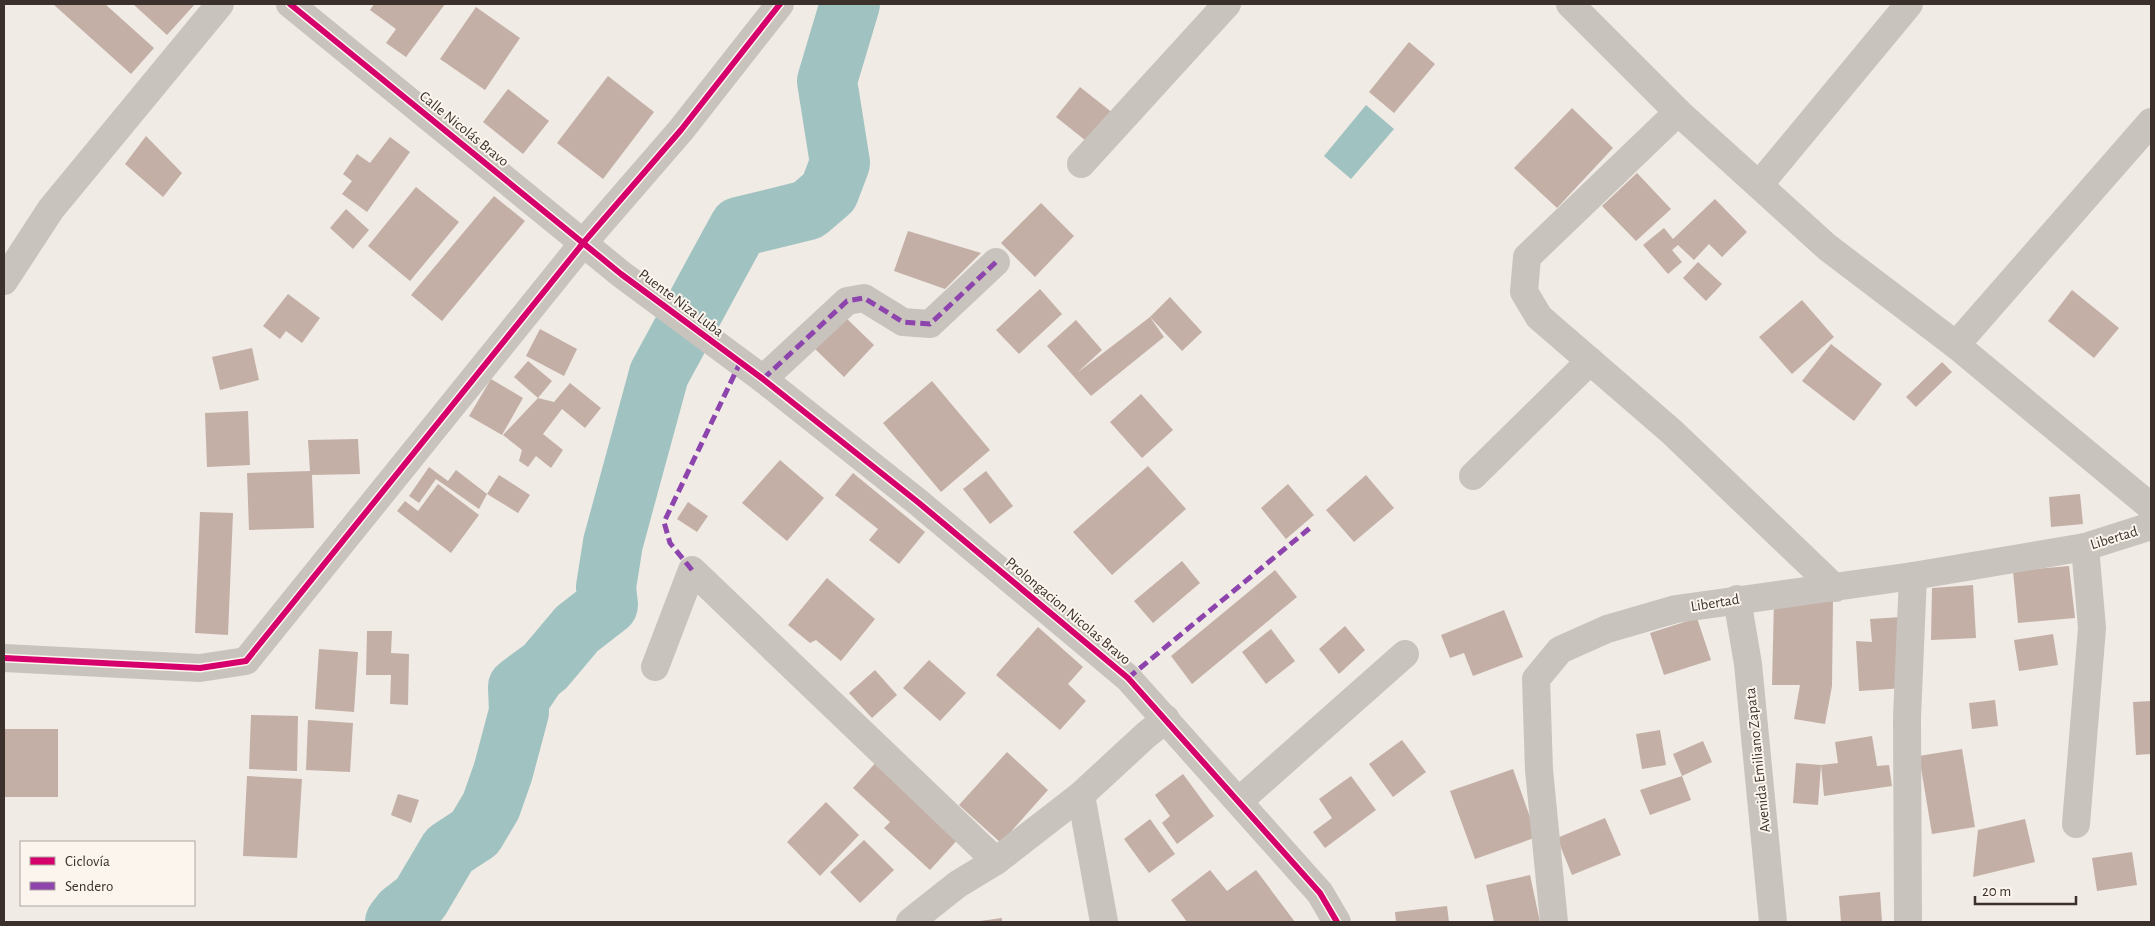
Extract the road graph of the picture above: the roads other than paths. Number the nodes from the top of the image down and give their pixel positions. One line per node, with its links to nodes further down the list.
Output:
1 (220, 4): 14 (street)
2 (290, 4): 11 (street, Calle Nicolás Bravo)
3 (780, 4): 11 (street)
4 (1227, 4): 9 (street)
5 (1570, 4): 7 (street)
6 (1909, 4): 10 (street)
7 (1678, 112): 10 (street); 17 (street)
8 (2151, 122): 15 (street)
9 (1081, 164)
10 (1759, 185): 15 (street)
11 (584, 242): 13 (street, Calle Nicolás Bravo); 27 (street)
12 (996, 262): 18 (street)
13 (621, 274): 16 (street, Puente Niza Luba)
14 (4, 280)
15 (1956, 345): 20 (street)
16 (733, 358): 18 (street, Prolongacion Nicolas Bravo)
17 (1590, 361): 19 (street); 24 (street)
18 (763, 380): 29 (street, Prolongacion Nicolas Bravo)
19 (1473, 476)
20 (2151, 507)
21 (2151, 526): 22 (street, Libertad)
22 (2085, 547): 23 (street, Libertad); 32 (street)
23 (1913, 576): 24 (street, Libertad); 39 (street)
24 (1835, 588): 25 (street, Libertad)
25 (1737, 599): 37 (street, Libertad); 38 (street, Avenida Emiliano Zapata)
26 (1406, 654): 31 (street)
27 (4, 658)
28 (655, 667): 33 (street)
29 (1166, 719): 30 (street); 31 (street, Prolongacion Nicolas Bravo)
30 (1082, 795): 33 (street); 35 (street)
31 (1238, 801): 36 (street, Prolongacion Nicolas Bravo)
32 (2076, 824)
33 (996, 861): 34 (street)
34 (910, 922)
35 (1104, 922)
36 (1337, 922)
37 (1554, 922)
38 (1773, 922)
39 (1908, 922)

